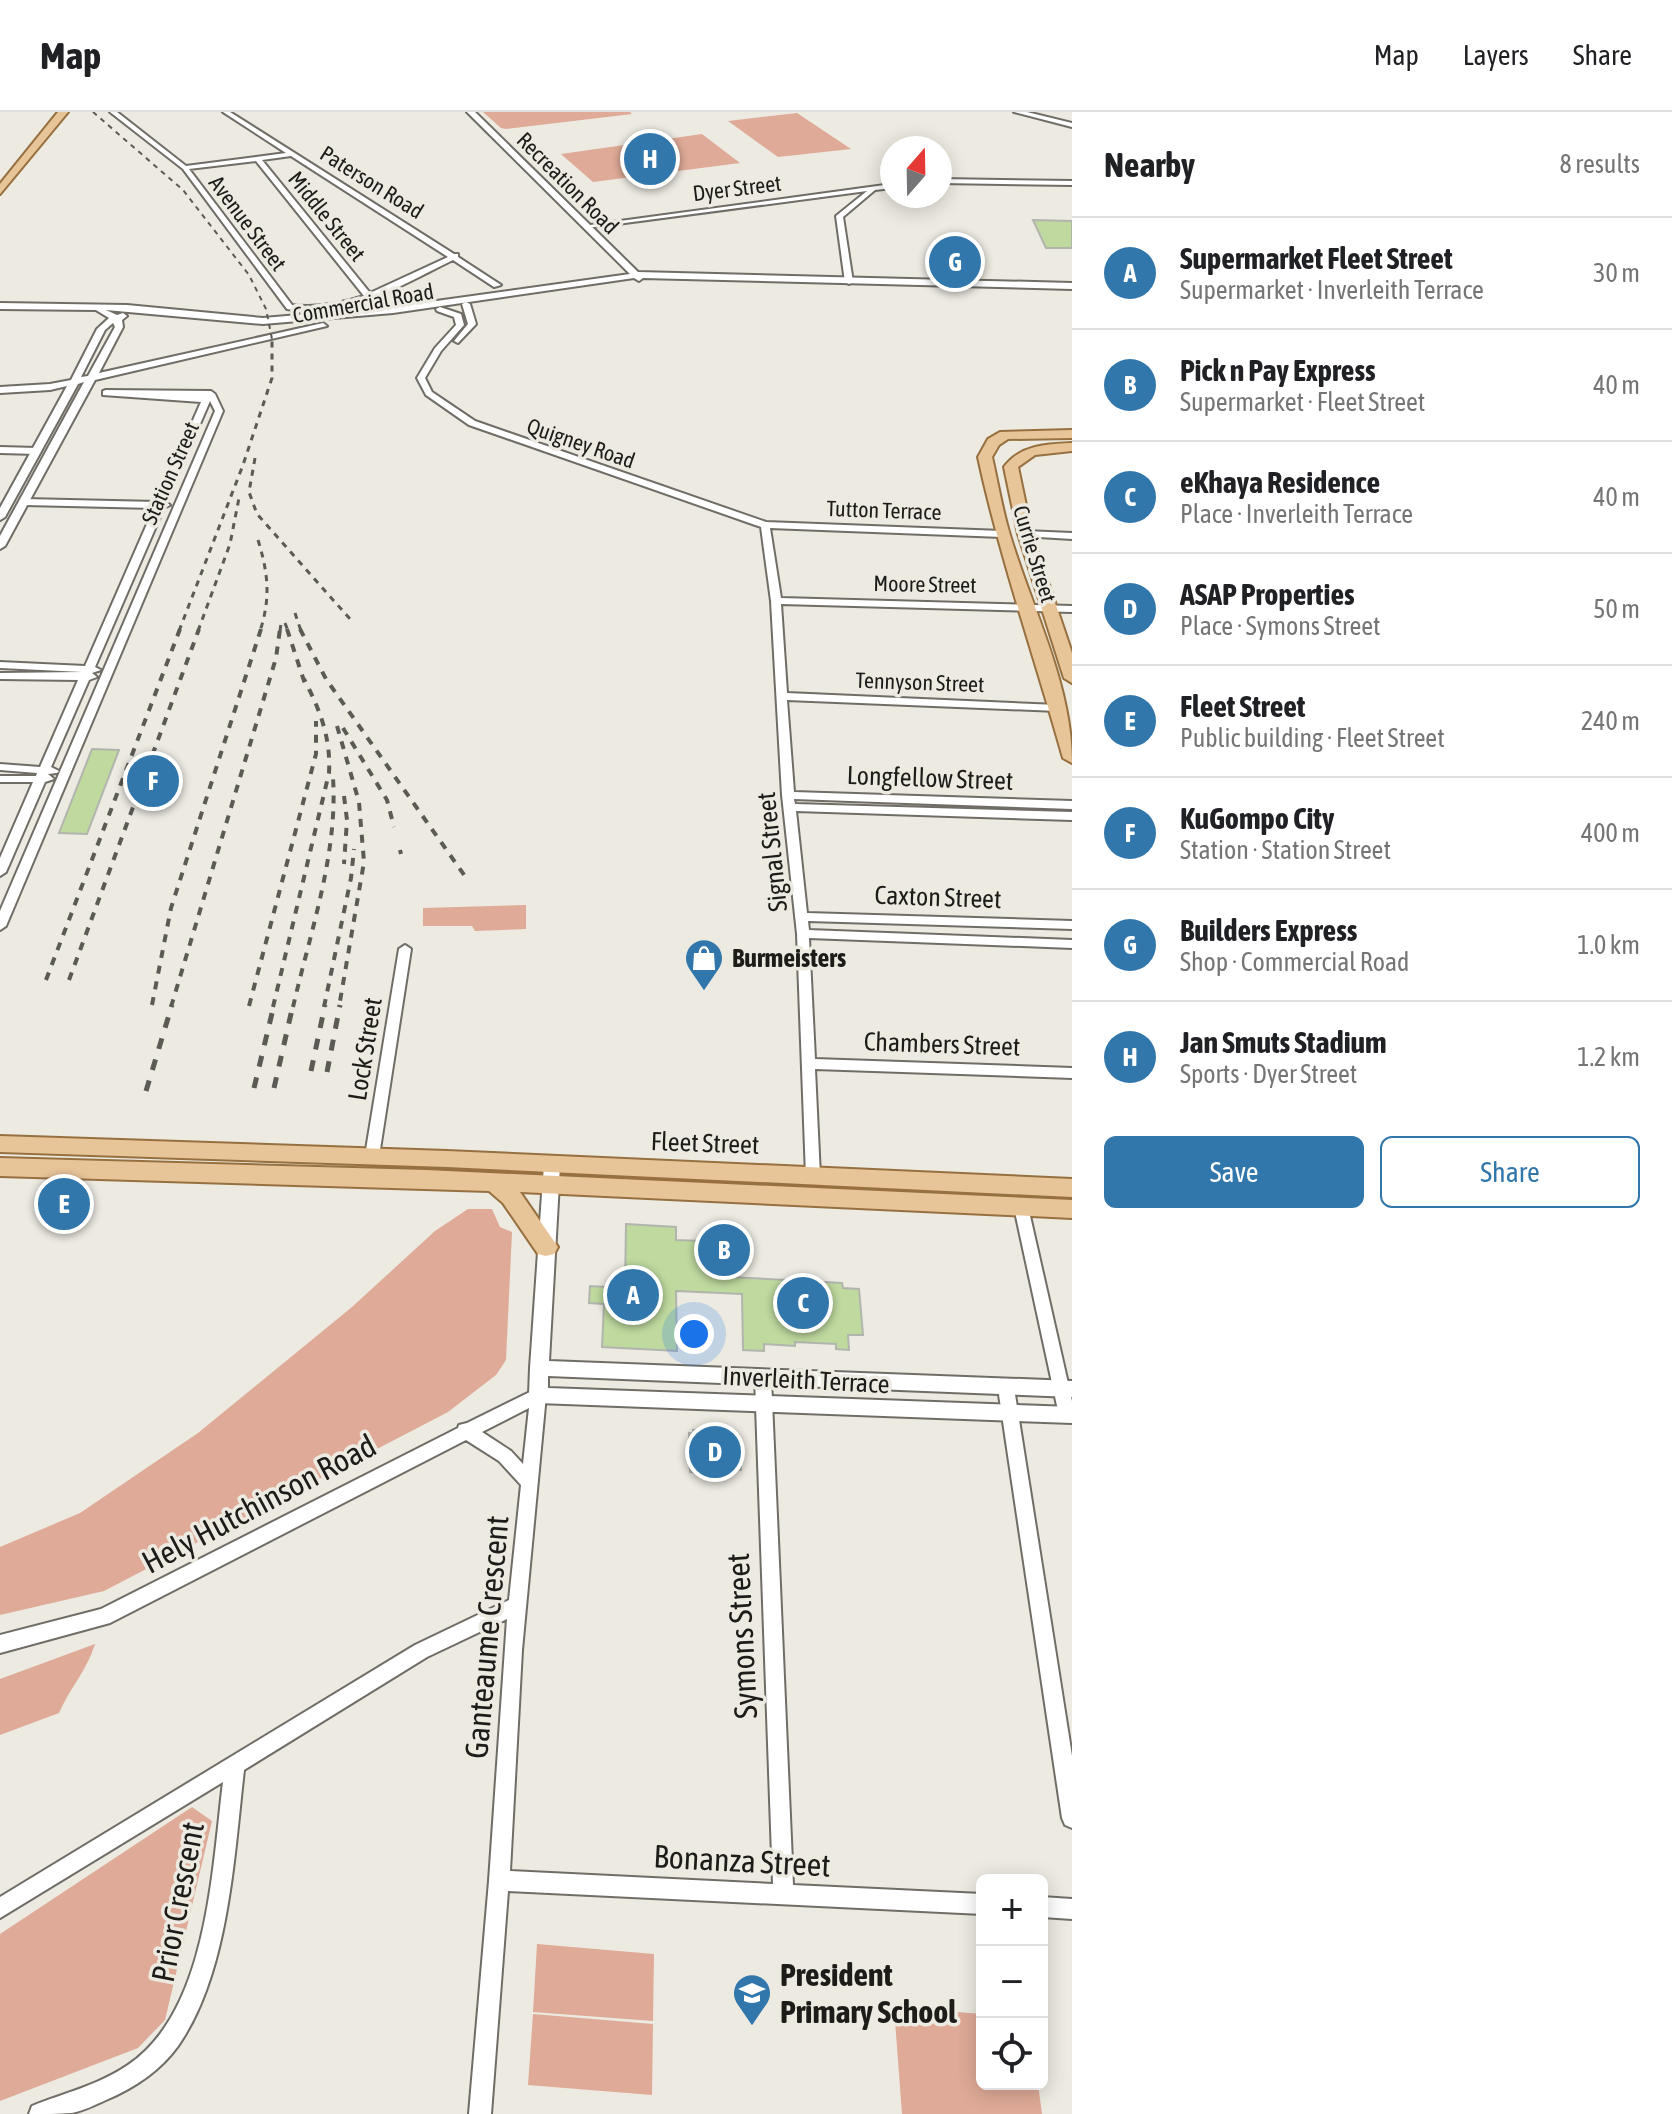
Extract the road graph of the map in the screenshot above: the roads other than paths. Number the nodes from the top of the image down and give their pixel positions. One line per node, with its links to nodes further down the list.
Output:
1 (63, 112): 10 (main road)
2 (113, 112): 9 (street, Avenue Street)
3 (226, 112): 7 (street, Paterson Road)
4 (471, 112): 16 (street, Recreation Road)
5 (1018, 112): 6 (street)
6 (1072, 125)
7 (293, 154): 8 (street); 17 (street, Paterson Road)
8 (258, 159): 9 (street); 24 (street, Middle Street)
9 (185, 168): 24 (street, Avenue Street)
10 (4, 181): 15 (main road)
11 (952, 181): 12 (street)
12 (1072, 183)
13 (880, 188): 14 (street, Dyer Street)
14 (876, 189): 16 (street, Dyer Street); 21 (street)
15 (0, 191)
16 (587, 226): 18 (street, Recreation Road)
17 (455, 256): 22 (street, Paterson Road); 24 (street, Avenue Street)
18 (624, 263): 19 (street, Recreation Road); 20 (street)
19 (639, 277): 20 (street, Commercial Road); 21 (street, Commercial Road); 25 (street, Commercial Road)
20 (577, 281): 29 (street, Commercial Road)
21 (849, 282): 23 (street, Commercial Road)
22 (497, 285)
23 (1072, 286)
24 (367, 295)
25 (466, 304): 28 (street, Commercial Road); 31 (street)
26 (0, 306): 27 (street)
27 (83, 306): 29 (street); 30 (street)
28 (440, 309): 31 (street); 32 (street, Commercial Road)
29 (177, 313): 30 (street)
30 (117, 319): 33 (street); 34 (street)
31 (432, 359): 48 (street, Quigney Road)
32 (128, 370): 33 (street, Commercial Road); 38 (street)
33 (90, 378): 34 (street, Commercial Road); 38 (street)
34 (76, 381): 36 (street, Commercial Road); 37 (street)
35 (0, 390): 36 (street)
36 (28, 390): 37 (street)
37 (64, 401): 42 (street)
38 (77, 401): 43 (street)
39 (1072, 434): 49 (main road, Currie Street)
40 (1072, 447): 50 (main road, Currie Street)
41 (0, 450): 42 (street)
42 (37, 451): 44 (street)
43 (25, 502): 45 (street); 52 (street)
44 (4, 503): 47 (street)
45 (160, 505): 46 (street); 46 (street, Station Street); 58 (street, Station Street)
46 (176, 505): 59 (street, Station Street)
47 (0, 517)
48 (765, 525): 49 (street, Tutton Terrace); 53 (street, Signal Street)
49 (1002, 534): 54 (main road, Currie Street)
50 (1025, 534): 51 (street); 55 (main road, Currie Street)
51 (1072, 536)
52 (0, 546)
53 (776, 601): 54 (street, Moore Street); 63 (street, Signal Street)
54 (1028, 607): 55 (street, Moore Street); 64 (main road, Currie Street)
55 (1049, 608): 56 (street, Moore Street); 61 (main road, Currie Street)
56 (1072, 609)
57 (0, 665): 58 (street)
58 (89, 668): 59 (street); 62 (street, Station Street)
59 (108, 673): 62 (street); 66 (street, Station Street)
60 (0, 676): 62 (street)
61 (1072, 678)
62 (84, 679): 65 (street, Station Street)
63 (781, 692): 64 (street, Tennyson Street); 72 (street, Signal Street)
64 (1056, 703): 67 (main road, Currie Street)
65 (68, 718): 66 (street); 69 (street, Station Street)
66 (89, 718): 70 (street, Station Street)
67 (1072, 758)
68 (0, 767): 69 (street)
69 (43, 774): 70 (street); 71 (street); 75 (street, Station Street)
70 (64, 776): 76 (street, Station Street)
71 (0, 779)
72 (788, 801): 73 (street, Longfellow Street); 74 (street, Longfellow Street); 77 (street, Signal Street)
73 (1072, 805)
74 (1072, 816)
75 (0, 872)
76 (4, 896): 79 (street, Station Street)
77 (802, 917): 78 (street, Caxton Street); 80 (street, Signal Street)
78 (1072, 925)
79 (0, 926)
80 (803, 934): 81 (street, Caxton Street); 83 (street, Signal Street)
81 (1072, 944)
82 (405, 949): 86 (street, Lock Street)
83 (810, 1064): 84 (street, Chambers Street); 90 (street, Signal Street)
84 (1072, 1073)
85 (0, 1144): 87 (main road, Fleet Street)
86 (372, 1156): 87 (main road, Fleet Street); 89 (main road, Fleet Street)
87 (58, 1158): 88 (main road, Fleet Street); 92 (main road, Fleet Street)
88 (0, 1167)
89 (552, 1176): 91 (main road, Fleet Street); 92 (main road, Fleet Street); 96 (street, Ganteaume Crescent)
90 (813, 1176): 91 (main road, Fleet Street); 93 (main road, Fleet Street)
91 (689, 1182): 94 (main road, Fleet Street)
92 (491, 1183): 96 (main road)
93 (1072, 1188)
94 (1021, 1207): 95 (main road, Fleet Street); 100 (street)
95 (1072, 1209)
96 (546, 1247): 97 (street, Ganteaume Crescent)
97 (539, 1368): 98 (street, Inverleith Terrace); 101 (street, Ganteaume Crescent)
98 (763, 1378): 99 (street, Inverleith Terrace); 102 (street, Symons Street)
99 (1006, 1388): 100 (street, Inverleith Terrace); 103 (street)
100 (1067, 1389): 104 (street)
101 (538, 1395): 102 (street, Inverleith Terrace); 105 (street, Hely Hutchinson Road); 106 (street, Ganteaume Crescent)
102 (762, 1404): 103 (street, Inverleith Terrace); 112 (street, Symons Street)
103 (1010, 1415): 104 (street, Inverleith Terrace); 110 (street)
104 (1069, 1415)
105 (465, 1430): 106 (street); 108 (street, Hely Hutchinson Road)
106 (531, 1484): 107 (street, Ganteaume Crescent)
107 (519, 1604): 109 (street, Prior Crescent); 111 (street, Ganteaume Crescent)
108 (0, 1644)
109 (235, 1765): 115 (street, Prior Crescent); 117 (street, Prior Crescent)
110 (1072, 1818)
111 (499, 1881): 112 (street, Bonanza Street); 118 (street, Ganteaume Crescent)
112 (783, 1892): 113 (street, Bonanza Street)
113 (976, 1904)
114 (1048, 1907): 116 (street)
115 (0, 1908)
116 (1072, 1909)
117 (40, 2114)
118 (480, 2114)

